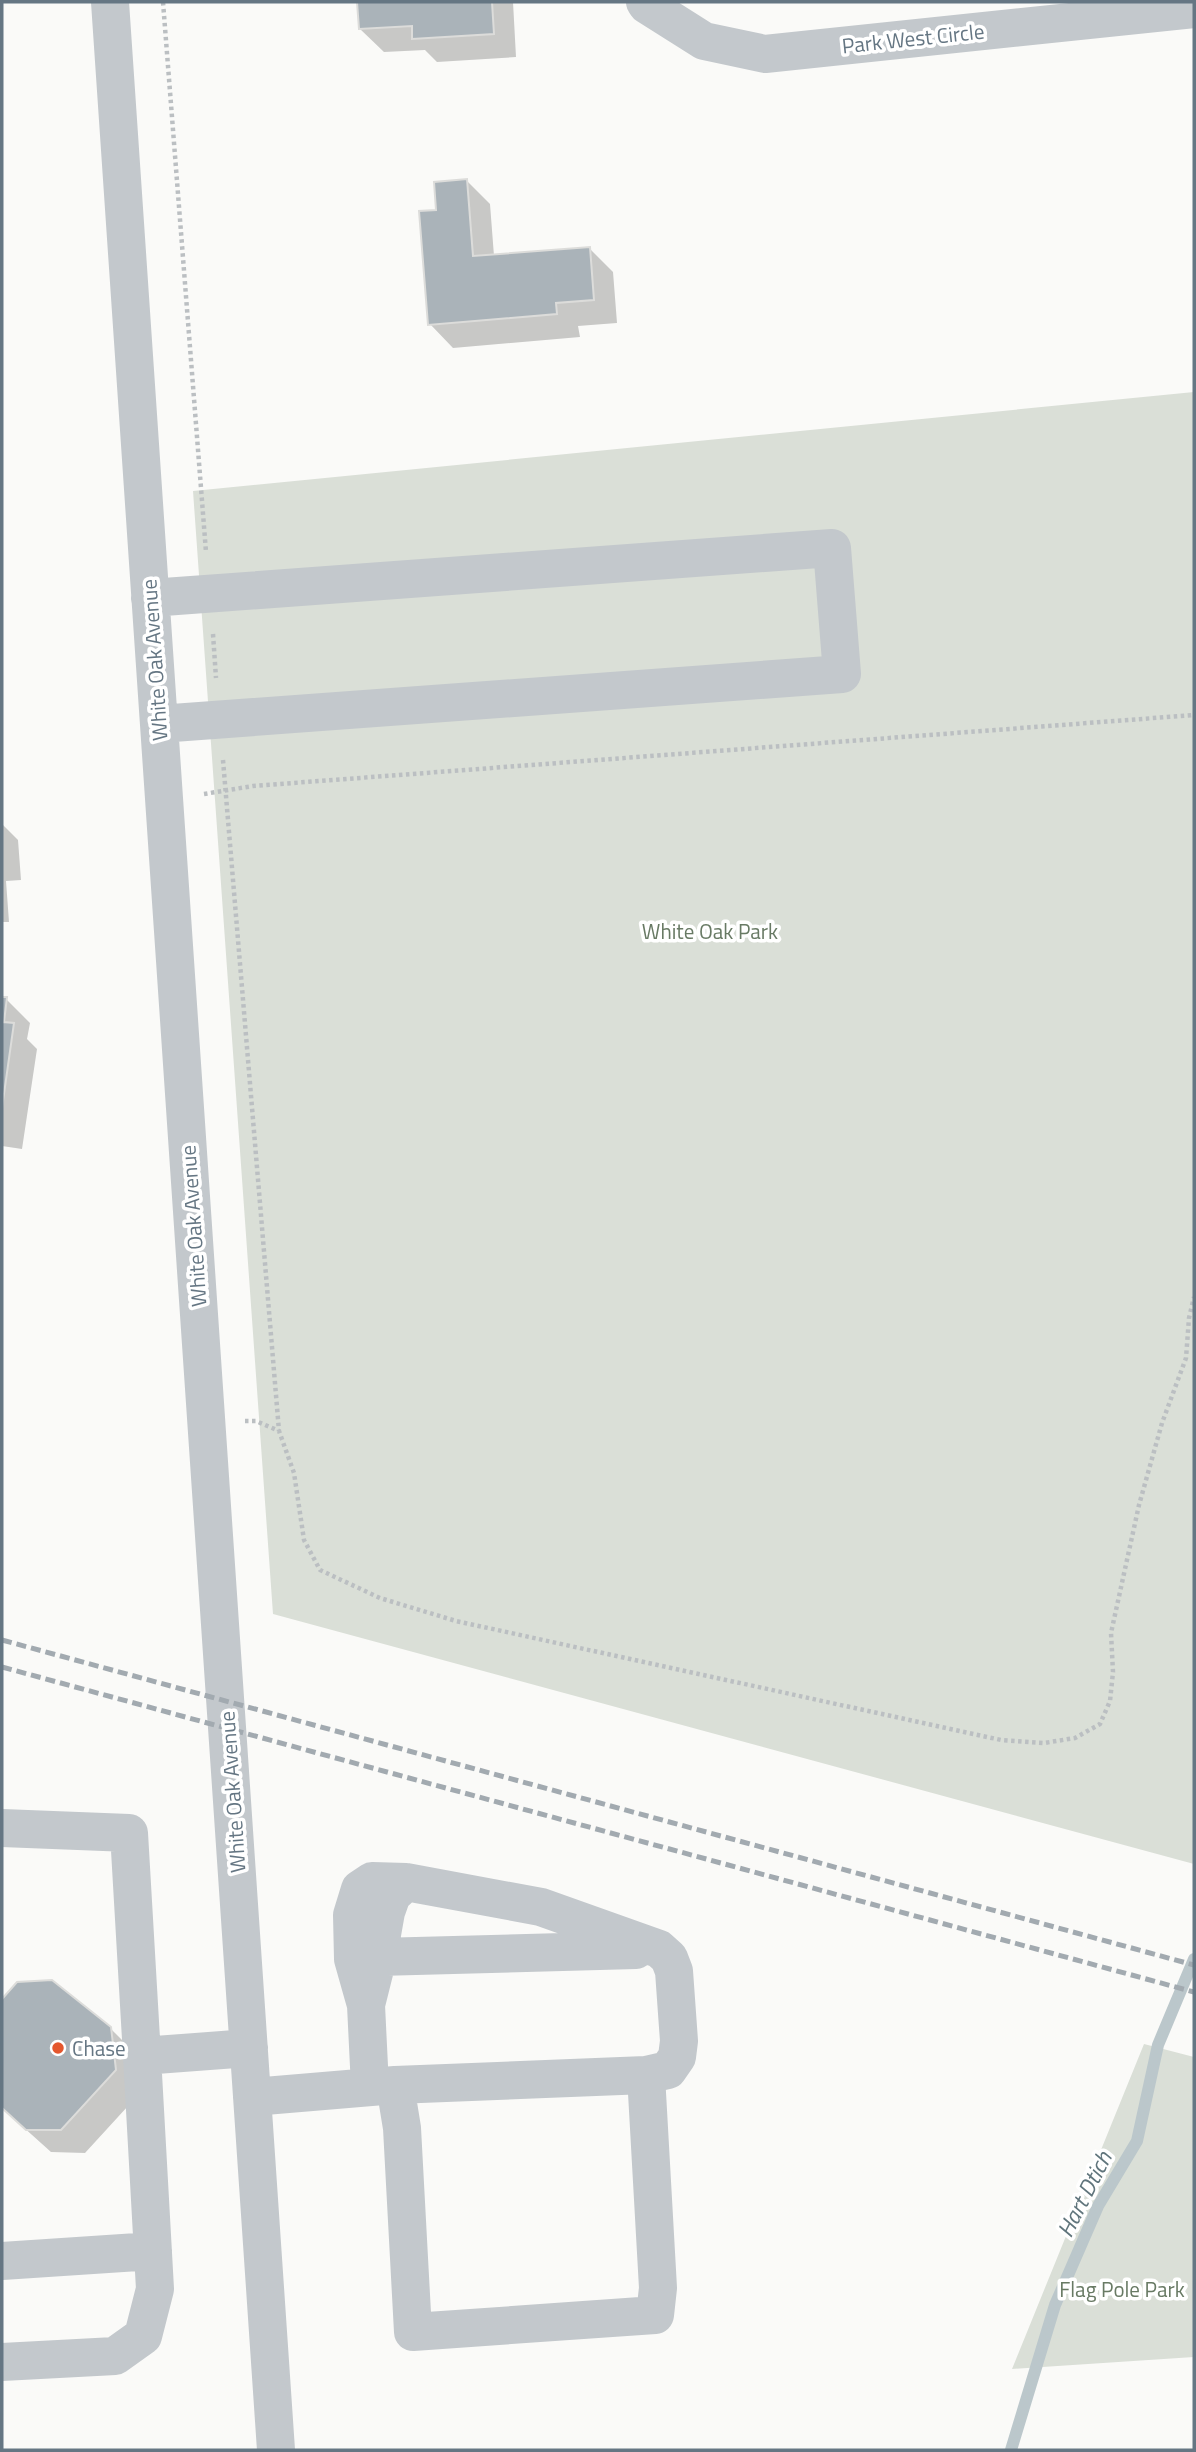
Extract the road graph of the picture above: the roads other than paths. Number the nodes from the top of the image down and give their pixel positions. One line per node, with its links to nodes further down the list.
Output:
1 (110, 2): 4 (street, White Oak Avenue)
2 (645, 2): 3 (street, Park West Circle)
3 (1194, 9)
4 (150, 598): 5 (street, White Oak Avenue); 5 (street)
5 (159, 724): 11 (street, White Oak Avenue)
6 (2, 1828): 12 (street)
7 (406, 1882): 8 (street); 9 (street); 10 (street)
8 (659, 1950): 9 (street); 13 (street)
9 (379, 1957): 10 (street)
10 (366, 2005): 14 (street)
11 (249, 2048): 12 (street); 15 (street, White Oak Avenue)
12 (142, 2056): 16 (street)
13 (646, 2075): 14 (street); 14 (street)
14 (382, 2086): 15 (street)
15 (253, 2097): 19 (street, White Oak Avenue)
16 (153, 2251): 17 (street); 18 (street)
17 (2, 2261)
18 (2, 2362)
19 (276, 2450)

